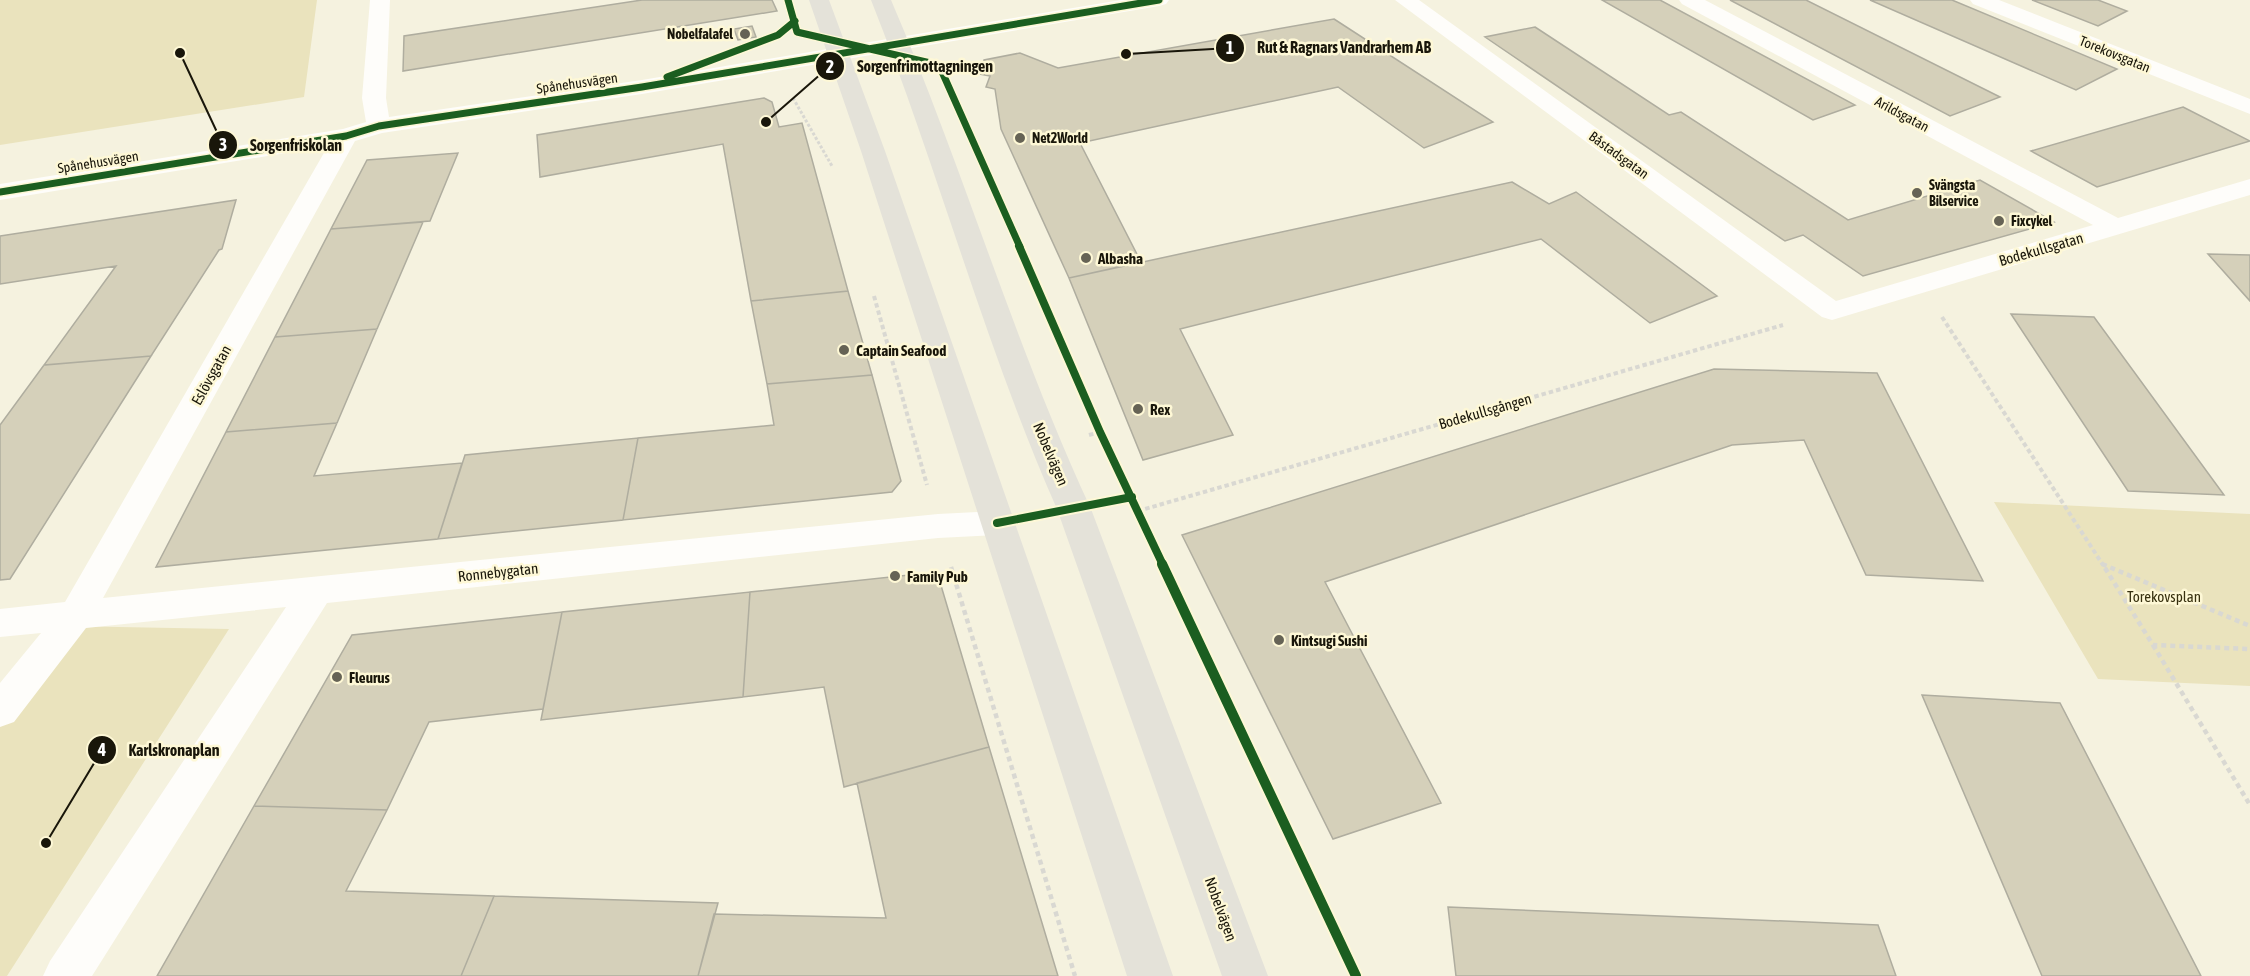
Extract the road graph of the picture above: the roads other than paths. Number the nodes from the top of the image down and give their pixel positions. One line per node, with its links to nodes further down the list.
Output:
1 (380, 0): 11 (street)
2 (819, 0): 9 (main road)
3 (881, 0): 8 (main road, Nobelvägen)
4 (1159, 0): 8 (street, Spånehusvägen)
5 (1405, 0): 16 (street, Båstadsgatan)
6 (1689, 0): 15 (street, Arildsgatan)
7 (1980, 0): 10 (street, Torekovsgatan)
8 (899, 45): 9 (street, Spånehusvägen); 24 (main road, Nobelvägen)
9 (838, 54): 11 (street, Spånehusvägen); 17 (main road)
10 (2250, 107)
11 (379, 126): 12 (street, Spånehusvägen)
12 (346, 136): 14 (street, Spånehusvägen); 19 (street, Eslövsgatan)
13 (2250, 188): 15 (street, Bodekullsgatan)
14 (0, 192)
15 (2116, 227): 16 (street, Bodekullsgatan)
16 (1832, 310)
17 (997, 523): 18 (street, Ronnebygatan); 23 (main road)
18 (315, 592): 19 (street, Ronnebygatan); 22 (street)
19 (76, 615): 20 (street, Ronnebygatan); 21 (street, Eslövsgatan)
20 (0, 623)
21 (0, 711)
22 (66, 976)
23 (1150, 976)
24 (1245, 976)

